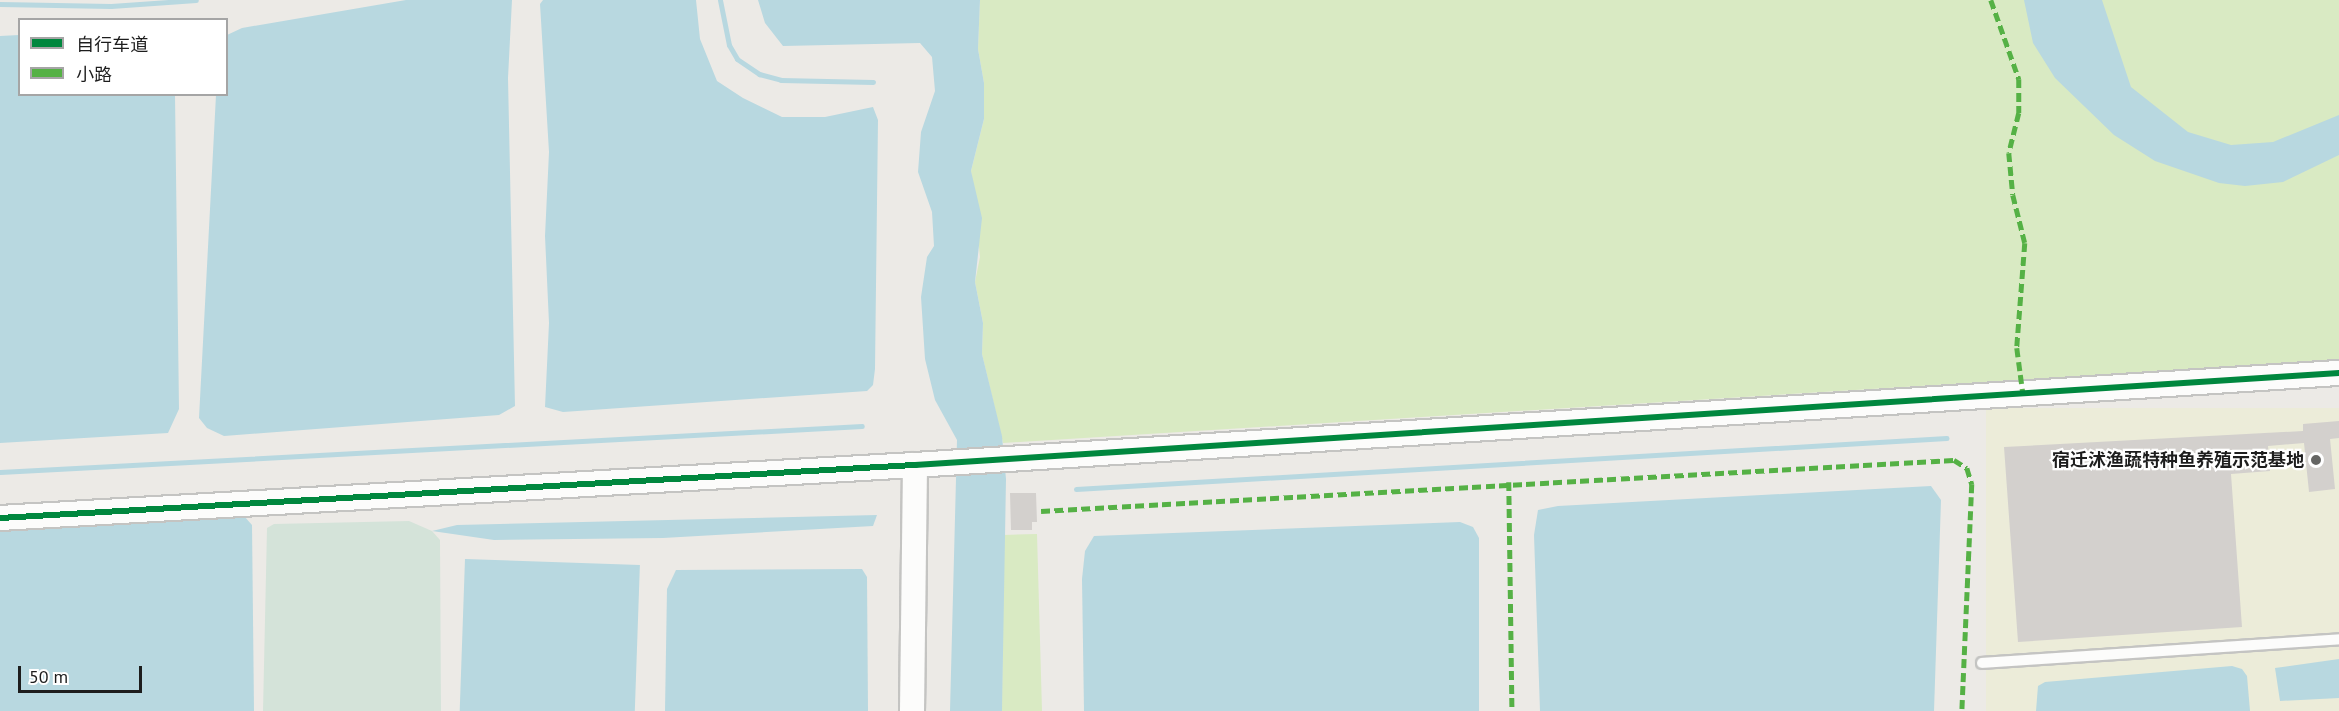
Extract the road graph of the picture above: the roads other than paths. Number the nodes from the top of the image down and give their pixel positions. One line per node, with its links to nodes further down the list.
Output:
1 (2339, 373): 2 (street)
2 (915, 465): 3 (street); 6 (street)
3 (0, 518)
4 (2339, 639): 5 (lane)
5 (1982, 663)
6 (912, 711)

